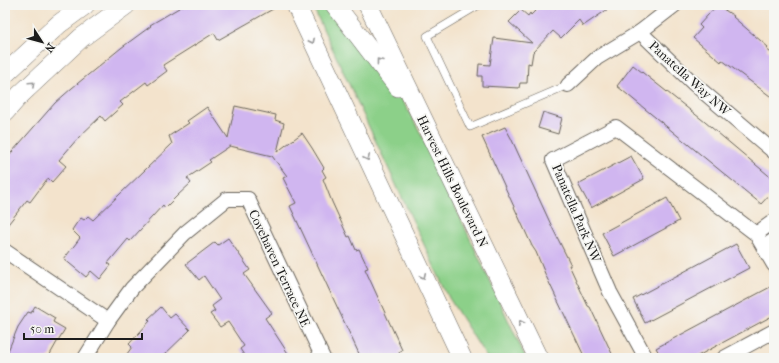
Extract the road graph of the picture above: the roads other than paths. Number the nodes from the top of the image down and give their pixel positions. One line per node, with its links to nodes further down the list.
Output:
1 (85, 5): 9 (main road)
2 (126, 5): 11 (main road, one-way to 2)
3 (296, 5): 21 (main road, one-way to 21)
4 (335, 5): 12 (main road, one-way to 4)
5 (368, 5): 12 (main road, Harvest Hills Boulevard N)
6 (479, 5): 10 (lane)
7 (676, 5): 8 (street, Panatella Way NW)
8 (640, 32): 10 (street); 13 (street, Panatella Way NW)
9 (5, 74)
10 (568, 85)
11 (5, 112)
12 (426, 127): 26 (main road, Harvest Hills Boulevard N, one-way to 12)
13 (774, 152)
14 (774, 221): 15 (street)
15 (756, 234): 16 (street, Panatella Park NW); 27 (street, Panatella Park NW)
16 (769, 244): 18 (street, Panatella Park NW)
17 (5, 251): 19 (street)
18 (774, 264)
19 (108, 321): 22 (street, Covehaven Terrace NE); 23 (street, Covehaven Terrace NE)
20 (774, 331): 28 (street)
21 (454, 340): 24 (main road); 25 (main road)
22 (85, 358)
23 (323, 358)
24 (462, 358)
25 (468, 358)
26 (538, 358)
27 (646, 358)
28 (724, 358)

